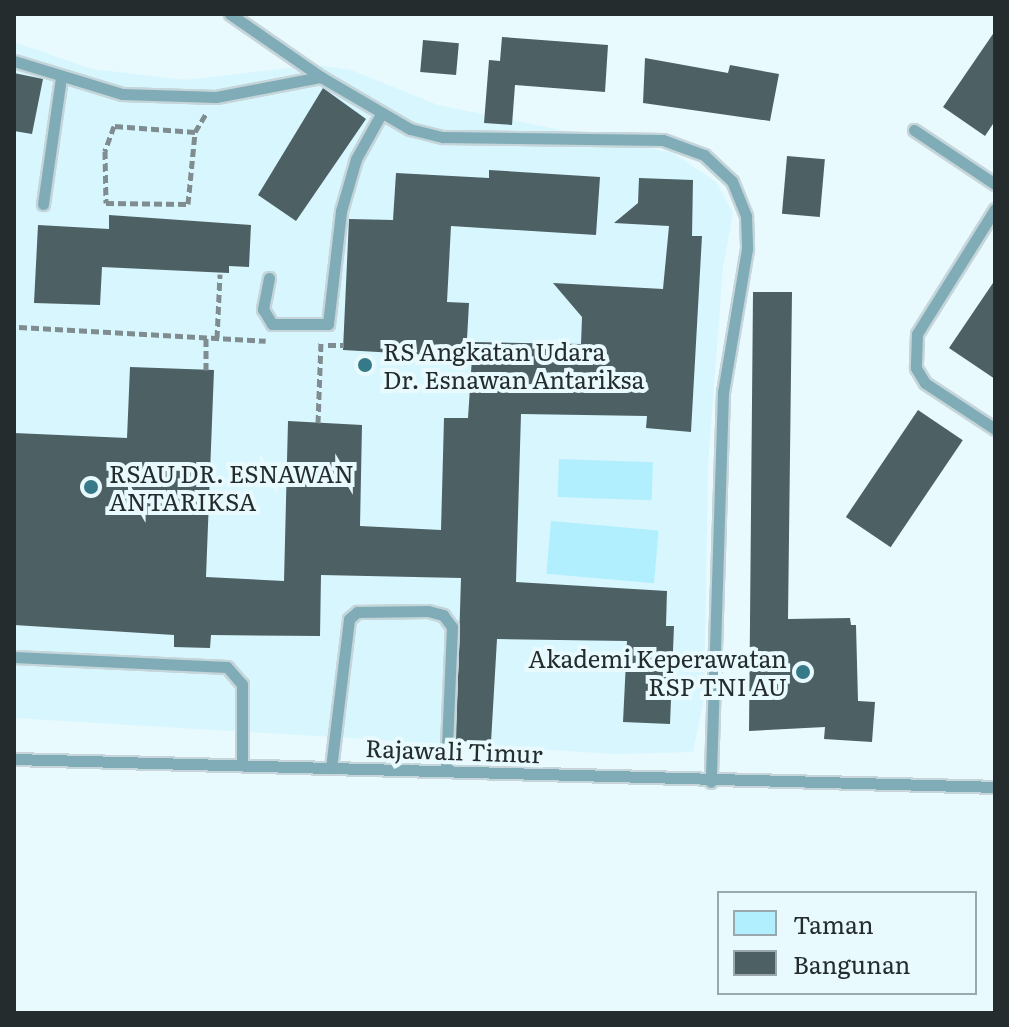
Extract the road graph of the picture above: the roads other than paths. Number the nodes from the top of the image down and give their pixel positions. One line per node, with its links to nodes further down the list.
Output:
1 (230, 14): 3 (lane)
2 (14, 61): 4 (lane)
3 (321, 77): 4 (lane); 5 (lane)
4 (61, 78): 8 (lane)
5 (381, 114): 10 (lane); 17 (lane)
6 (914, 130): 7 (lane)
7 (995, 184)
8 (43, 204)
9 (995, 209): 11 (lane)
10 (269, 278)
11 (995, 429)
12 (14, 657): 14 (lane)
13 (14, 759): 14 (lane, Rajawali Timur)
14 (242, 765): 15 (lane, Rajawali Timur)
15 (331, 768): 16 (lane, Rajawali Timur); 16 (lane)
16 (446, 771): 17 (lane, Rajawali Timur)
17 (711, 782): 18 (lane, Rajawali Timur)
18 (995, 787)

